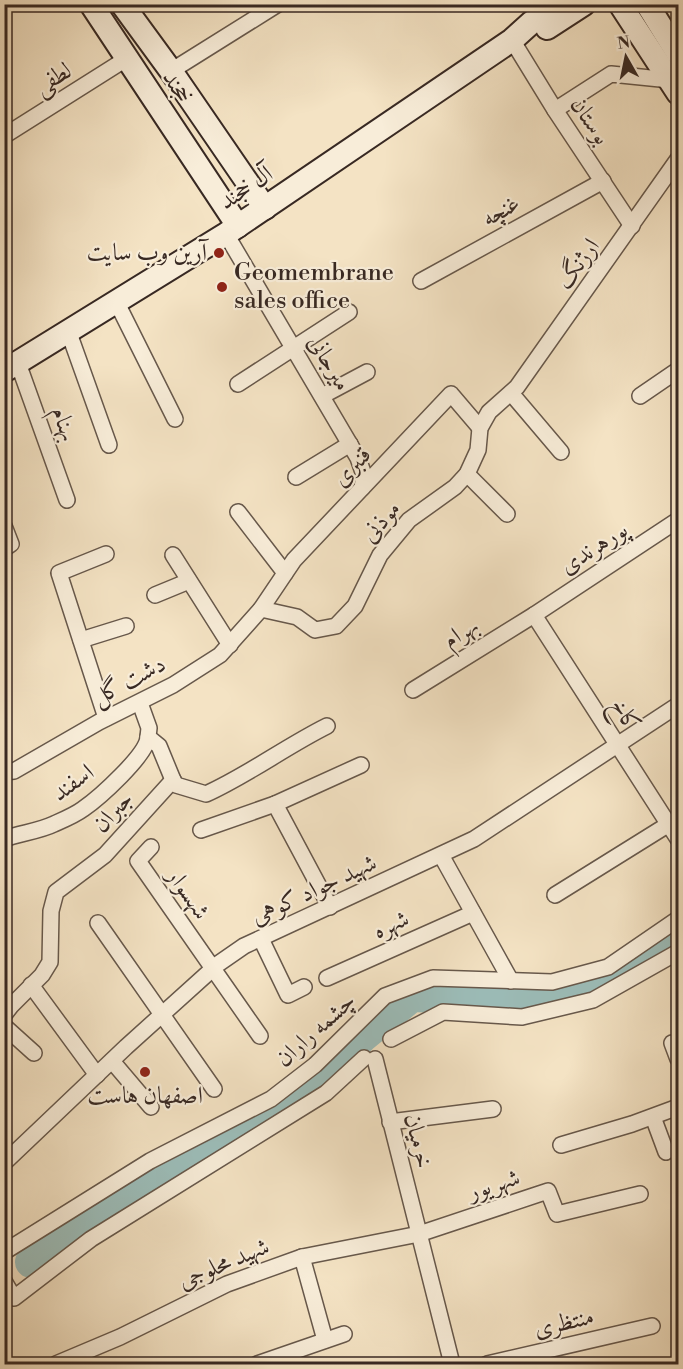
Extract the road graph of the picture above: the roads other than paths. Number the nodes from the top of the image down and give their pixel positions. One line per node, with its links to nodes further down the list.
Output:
1 (91, 4): 9 (street, خجند)
2 (278, 4): 11 (street)
3 (558, 4): 8 (street, آل خجند)
4 (584, 4): 8 (street, آل خجند)
5 (620, 4): 10 (street)
6 (647, 4): 10 (street)
7 (129, 7): 11 (street, خجند)
8 (512, 40): 12 (street, بوستان); 18 (street, آل خجند)
9 (126, 59): 13 (street, لطفی); 17 (street, خجند)
10 (674, 63): 12 (street)
11 (171, 71): 15 (street, خجند)
12 (555, 110): 16 (street, بوستان)
13 (4, 136)
14 (678, 159): 19 (street, ارژنگ)
15 (245, 181): 17 (street); 18 (street, خجند)
16 (603, 181): 19 (street, بوستان); 21 (street, غنچه)
17 (219, 199): 20 (street, خجند)
18 (265, 208): 20 (street, آل خجند)
19 (632, 226): 30 (street, ارژنگ)
20 (232, 230): 22 (street, آل خجند); 25 (street, میرجانی)
21 (421, 281)
22 (117, 303): 24 (street, آل خجند); 33 (street)
23 (349, 312): 25 (street)
24 (69, 333): 26 (street, آل خجند); 36 (street)
25 (294, 349): 29 (street); 31 (street, میرجانی)
26 (11, 367): 41 (street, بهنام)
27 (678, 370): 32 (street)
28 (367, 372): 31 (street)
29 (238, 384)
30 (511, 393): 34 (street, موذنی); 37 (street)
31 (322, 396): 35 (street, میرجانی)
32 (640, 396)
33 (175, 419)
34 (480, 428): 38 (street, موذنی); 40 (street, قنبری)
35 (350, 444): 39 (street); 40 (street, میرجانی)
36 (109, 445)
37 (561, 452)
38 (467, 474): 43 (street); 52 (street, موذنی)
39 (296, 477)
40 (362, 488): 49 (street, قنبری)
41 (67, 500)
42 (238, 512): 49 (street)
43 (507, 514)
44 (678, 520): 53 (street, پورهرندی)
45 (4, 526): 46 (street)
46 (4, 549)
47 (106, 554): 55 (street)
48 (173, 555): 50 (street)
49 (285, 573): 52 (street, قنبری)
50 (189, 581): 51 (street); 56 (street)
51 (154, 595)
52 (261, 609): 56 (street, دشت گل)
53 (534, 615): 57 (street, بهرام); 63 (street, کاخ)
54 (126, 626): 55 (street)
55 (81, 640): 60 (street)
56 (230, 645): 58 (street, دشت گل)
57 (413, 690)
58 (140, 703): 60 (street, دشت گل); 62 (street)
59 (678, 705): 63 (street, شهید جواد کوهی)
60 (106, 718): 65 (street, دشت گل)
61 (327, 726): 66 (street)
62 (148, 737): 66 (street); 70 (street, اسفند)
63 (618, 745): 68 (street, کاخ); 73 (street, شهید جواد کوهی)
64 (361, 765): 67 (street)
65 (4, 772)
66 (173, 780): 84 (street, جبران)
67 (275, 804): 69 (street); 75 (street)
68 (669, 824): 71 (street, کاخ); 74 (street)
69 (201, 830)
70 (4, 839)
71 (678, 839)
72 (152, 847): 81 (street, شهسوار)
73 (441, 855): 75 (street, شهید جواد کوهی); 76 (street)
74 (555, 895)
75 (330, 907): 79 (street, شهید جواد کوهی)
76 (474, 913): 82 (street, شهره); 83 (street)
77 (678, 919): 83 (street, چشمه راران)
78 (98, 923): 87 (street)
79 (261, 939): 81 (street, شهید جواد کوهی); 85 (street)
80 (678, 952): 90 (street)
81 (214, 969): 87 (street, شهید جواد کوهی); 89 (street)
82 (327, 978)
83 (511, 981): 107 (street, چشمه راران)
84 (31, 985): 86 (street, جبران); 95 (street)
85 (304, 987)
86 (4, 1015)
87 (162, 1015): 94 (street, شهید جواد کوهی); 96 (street)
88 (4, 1026): 92 (street)
89 (260, 1036)
90 (391, 1039)
91 (672, 1043): 93 (street)
92 (34, 1053)
93 (678, 1059)
94 (112, 1061): 95 (street, شهید جواد کوهی); 97 (street)
95 (97, 1075): 104 (street, شهید جواد کوهی)
96 (214, 1089)
97 (151, 1107)
98 (678, 1107): 100 (street)
99 (493, 1109): 101 (street)
100 (653, 1117): 102 (street); 103 (street)
101 (390, 1122): 106 (street, خرمیان); 109 (street, خرمیان)
102 (561, 1145)
103 (666, 1152)
104 (4, 1163)
105 (640, 1194): 106 (street, شهریور)
106 (419, 1234): 108 (street, شهید محلوجی); 115 (street, خرمیان)
107 (4, 1252)
108 (302, 1257): 112 (street); 113 (street, شهید محلوجی)
109 (4, 1281)
110 (652, 1326): 116 (street, منتظری)
111 (344, 1334): 112 (street)
112 (325, 1340): 114 (street)
113 (56, 1365)
114 (257, 1365)
115 (452, 1365)
116 (487, 1365)

